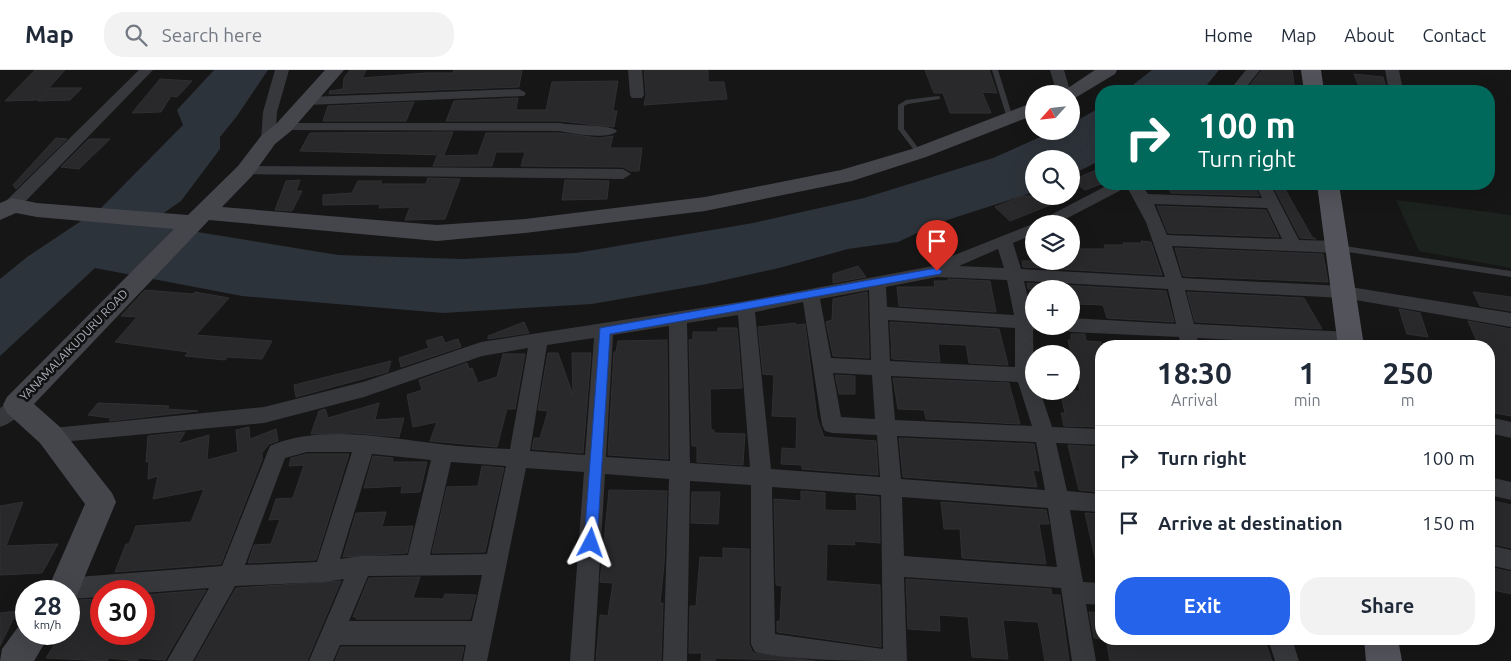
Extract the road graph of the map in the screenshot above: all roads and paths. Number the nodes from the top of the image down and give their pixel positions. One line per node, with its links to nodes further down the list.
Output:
1 (146, 70): 34 (street)
2 (282, 70): 24 (street)
3 (335, 70): 19 (street, YANAMALAIKUDURU ROAD)
4 (635, 70): 17 (street)
5 (995, 70): 21 (lane)
6 (1057, 70): 11 (street)
7 (1108, 70): 15 (street)
8 (1253, 70): 12 (street)
9 (1311, 70): 13 (main road)
10 (1392, 70): 14 (street)
11 (1061, 85)
12 (1241, 85)
13 (1313, 85)
14 (1395, 85)
15 (1080, 87)
16 (519, 93): 19 (street)
17 (637, 95)
18 (938, 98): 25 (lane)
19 (308, 101): 22 (street, YANAMALAIKUDURU ROAD)
20 (1025, 112): 21 (street)
21 (1010, 118): 25 (street)
22 (284, 127): 23 (street); 24 (street, YANAMALAIKUDURU ROAD)
23 (610, 131)
24 (268, 140): 26 (street, YANAMALAIKUDURU ROAD)
25 (919, 153): 36 (street)
26 (245, 171): 27 (street); 36 (street, YANAMALAIKUDURU ROAD)
27 (623, 174)
28 (1110, 190): 35 (street)
29 (1138, 190): 32 (street)
30 (1266, 190): 33 (street)
31 (1329, 190): 41 (main road)
32 (1144, 199): 33 (street); 38 (street)
33 (1273, 203): 40 (street)
34 (6, 209): 36 (street)
35 (1060, 215)
36 (188, 222): 65 (street, YANAMALAIKUDURU ROAD)
37 (1025, 232): 39 (street)
38 (1163, 240): 40 (street); 46 (street)
39 (1004, 241): 42 (street); 43 (street)
40 (1294, 246): 41 (street)
41 (1337, 247): 44 (lane); 47 (main road)
42 (937, 271): 43 (street); 45 (street)
43 (1014, 274): 46 (street); 50 (street)
44 (1511, 274)
45 (877, 282): 48 (street); 51 (street)
46 (1177, 283): 47 (street); 57 (street)
47 (1344, 292): 53 (street); 59 (main road)
48 (811, 295): 49 (street); 61 (street)
49 (746, 307): 52 (street); 77 (street)
50 (1025, 310)
51 (878, 313): 54 (street); 62 (street)
52 (678, 318): 56 (street); 76 (street)
53 (1511, 320)
54 (1025, 323)
55 (1080, 326): 57 (street)
56 (604, 330): 60 (street); 75 (street)
57 (1189, 339): 58 (street)
58 (1243, 340)
59 (1350, 340)
60 (539, 341): 70 (street); 74 (street)
61 (822, 365): 62 (street); 67 (street)
62 (881, 368): 63 (street); 67 (street)
63 (1025, 375)
64 (1033, 400): 69 (street)
65 (6, 408): 70 (street, YANAMALAIKUDURU ROAD)
66 (1495, 426): 68 (street)
67 (886, 427): 69 (street); 79 (street)
68 (1511, 430)
69 (1044, 433): 71 (street); 81 (street)
70 (50, 436): 91 (street, YANAMALAIKUDURU ROAD)
71 (1095, 437)
72 (365, 444): 73 (street); 89 (street); 90 (street)
73 (443, 453): 74 (street); 85 (street)
74 (518, 459): 75 (street); 86 (street)
75 (596, 465): 76 (street); 104 (street)
76 (680, 471): 77 (street); 105 (street)
77 (760, 478): 79 (street); 106 (street)
78 (1495, 487): 80 (street)
79 (891, 488): 81 (street); 88 (street)
80 (1511, 491)
81 (1058, 501): 82 (street); 92 (street)
82 (1095, 503)
83 (1495, 556): 84 (street)
84 (1511, 560)
85 (417, 564): 86 (street); 87 (street)
86 (495, 564): 96 (street)
87 (361, 566): 89 (street); 95 (street)
88 (893, 566): 92 (street); 107 (street)
89 (325, 572): 90 (street)
90 (229, 576): 93 (street); 101 (street)
91 (68, 580)
92 (1072, 585): 94 (street); 108 (street)
93 (80, 589)
94 (1095, 592)
95 (333, 633): 96 (street); 102 (street)
96 (481, 633): 103 (street)
97 (25, 645): 100 (street)
98 (1282, 645): 109 (street)
99 (1383, 645): 110 (main road)
100 (14, 661)
101 (179, 661)
102 (321, 661)
103 (475, 661)
104 (582, 661)
105 (676, 661)
106 (883, 661)
107 (895, 661)
108 (1084, 661)
109 (1288, 661)
110 (1384, 661)

